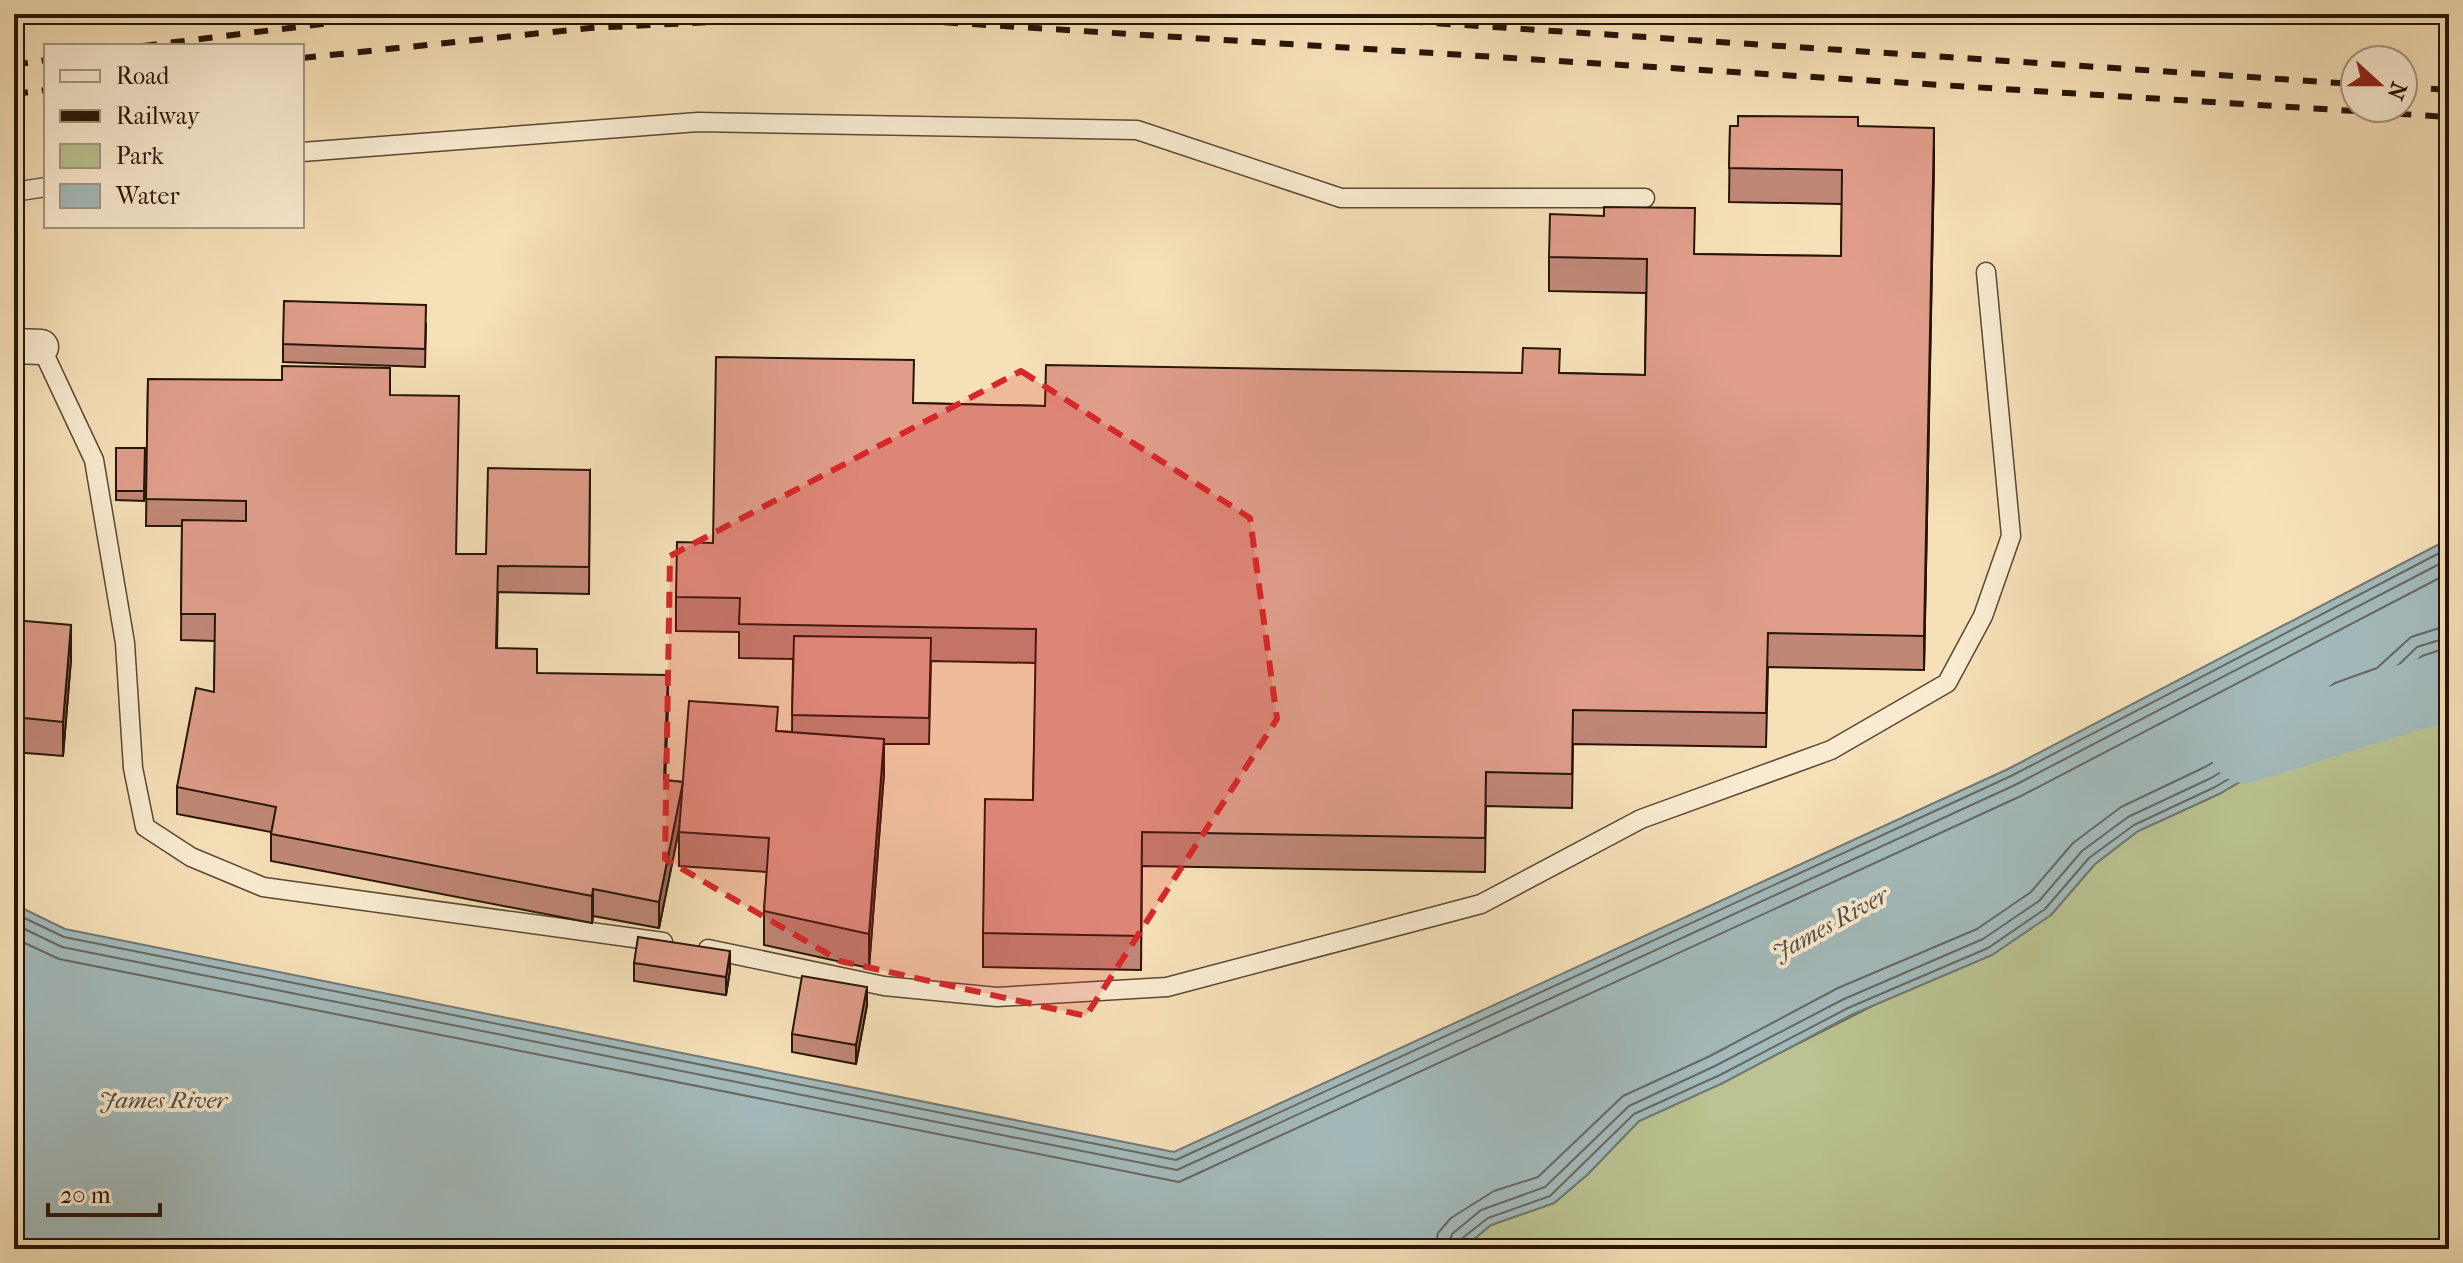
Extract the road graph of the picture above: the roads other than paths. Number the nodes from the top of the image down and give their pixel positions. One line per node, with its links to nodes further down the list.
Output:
1 (304, 152): 4 (lane)
2 (44, 187): 3 (lane)
3 (14, 192)
4 (1645, 198)
5 (1986, 272): 6 (lane)
6 (27, 346)

